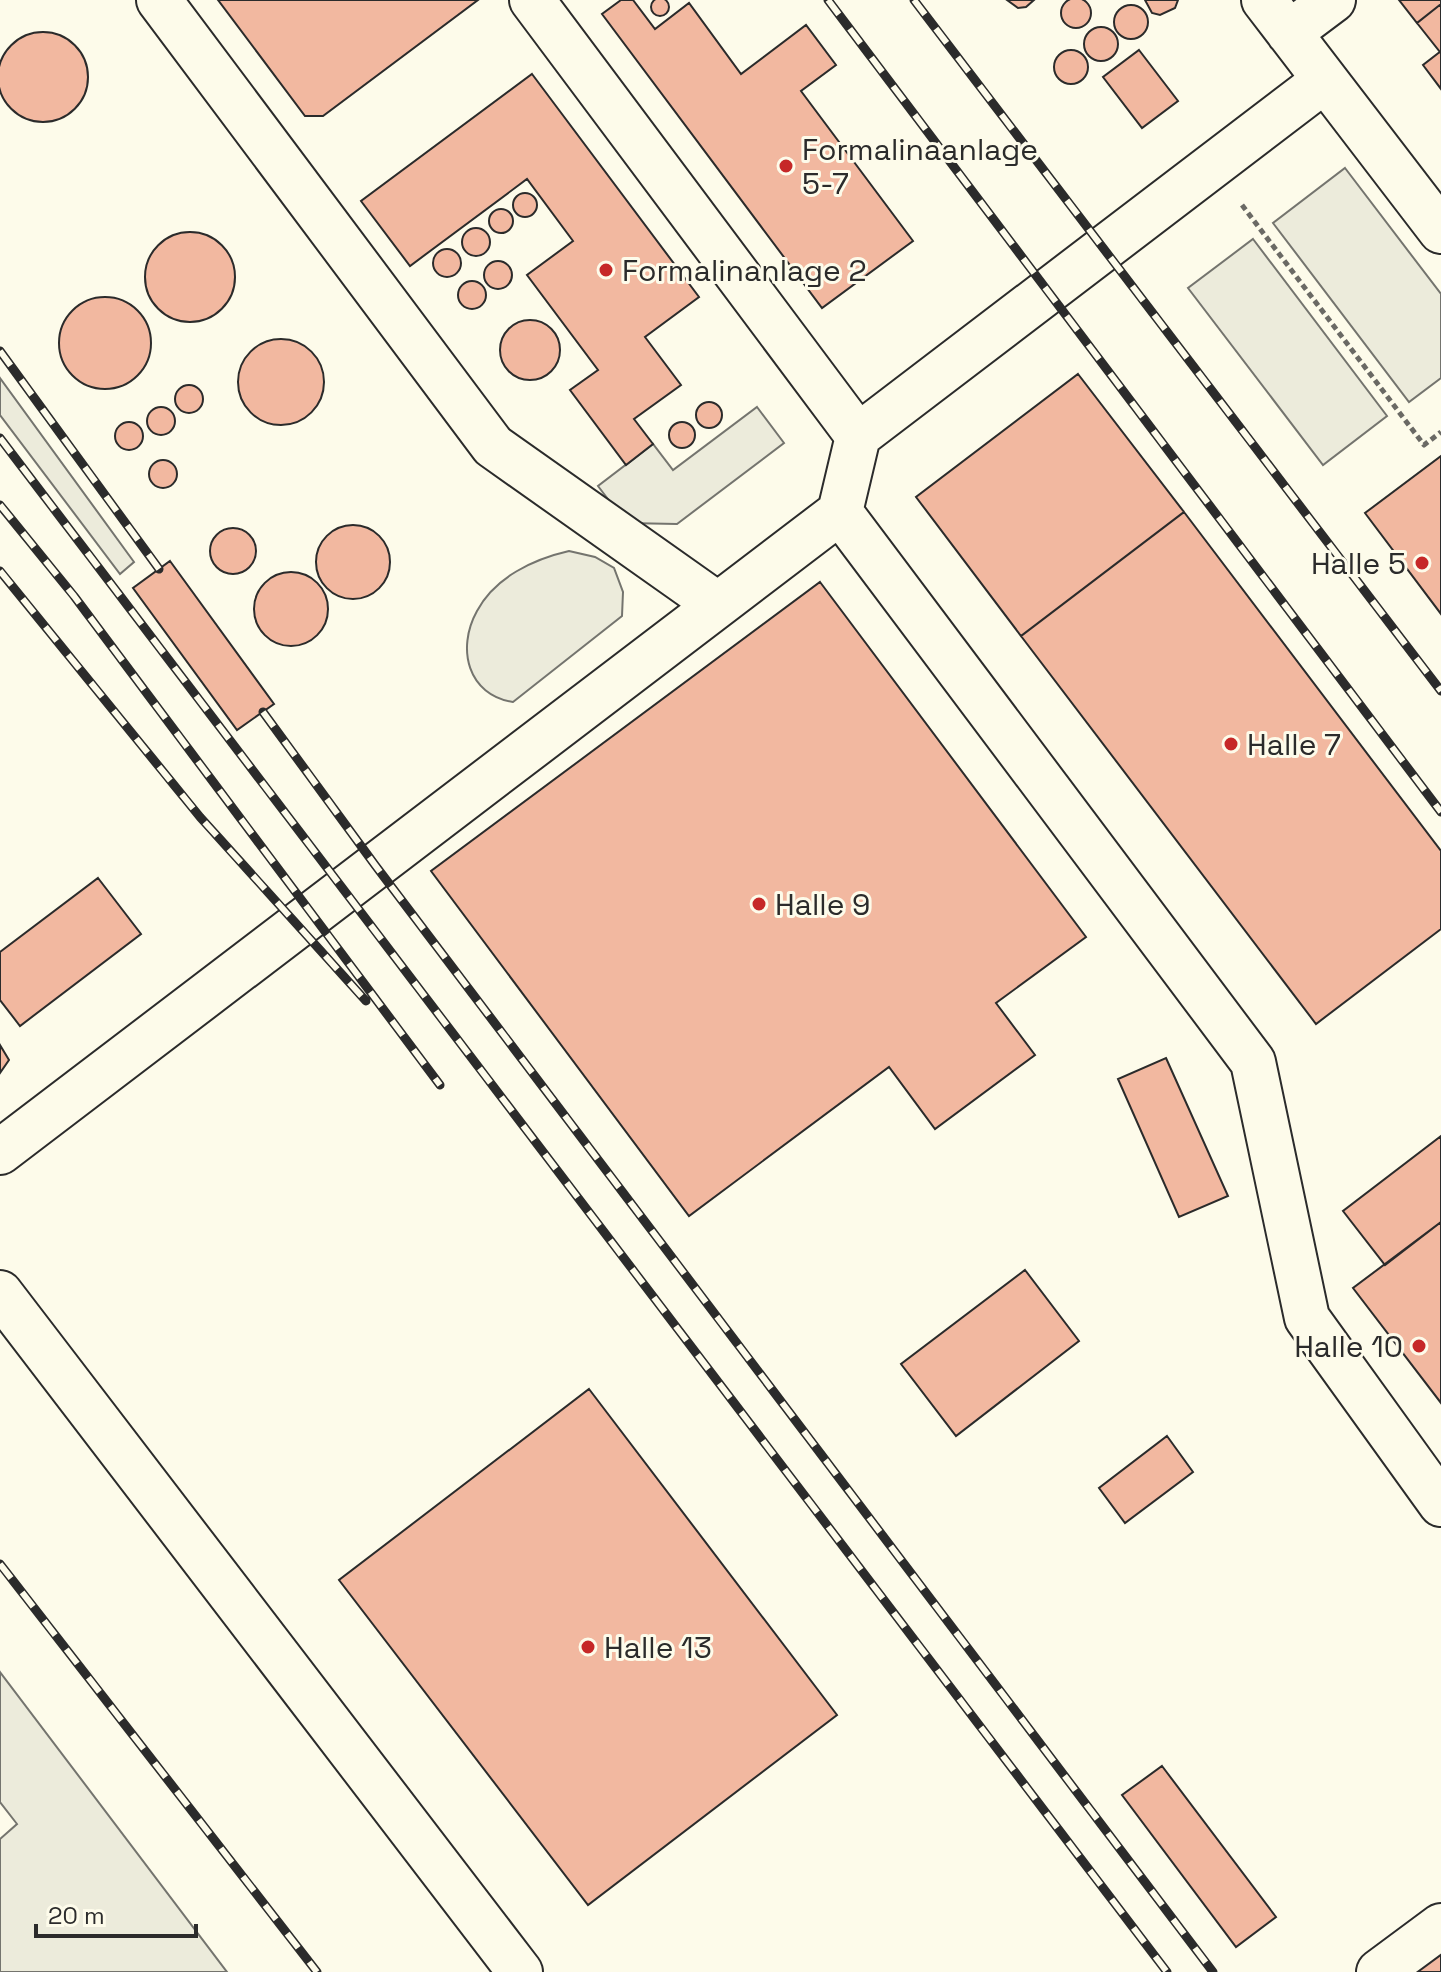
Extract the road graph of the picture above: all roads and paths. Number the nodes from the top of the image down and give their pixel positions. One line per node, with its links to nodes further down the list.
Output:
1 (159, 0): 11 (lane)
2 (532, 0): 9 (lane)
3 (1333, 0): 4 (lane)
4 (1277, 16): 5 (lane)
5 (1325, 80): 6 (lane); 7 (lane)
6 (1212, 166): 8 (path); 9 (lane)
7 (1441, 231)
8 (1441, 432)
9 (858, 436): 10 (lane)
10 (840, 512): 11 (lane); 14 (lane)
11 (718, 605): 12 (lane)
12 (0, 1152)
13 (0, 1293): 16 (lane)
14 (1441, 1504)
15 (1441, 1926): 17 (lane)
16 (520, 1972)
17 (1379, 1972)

